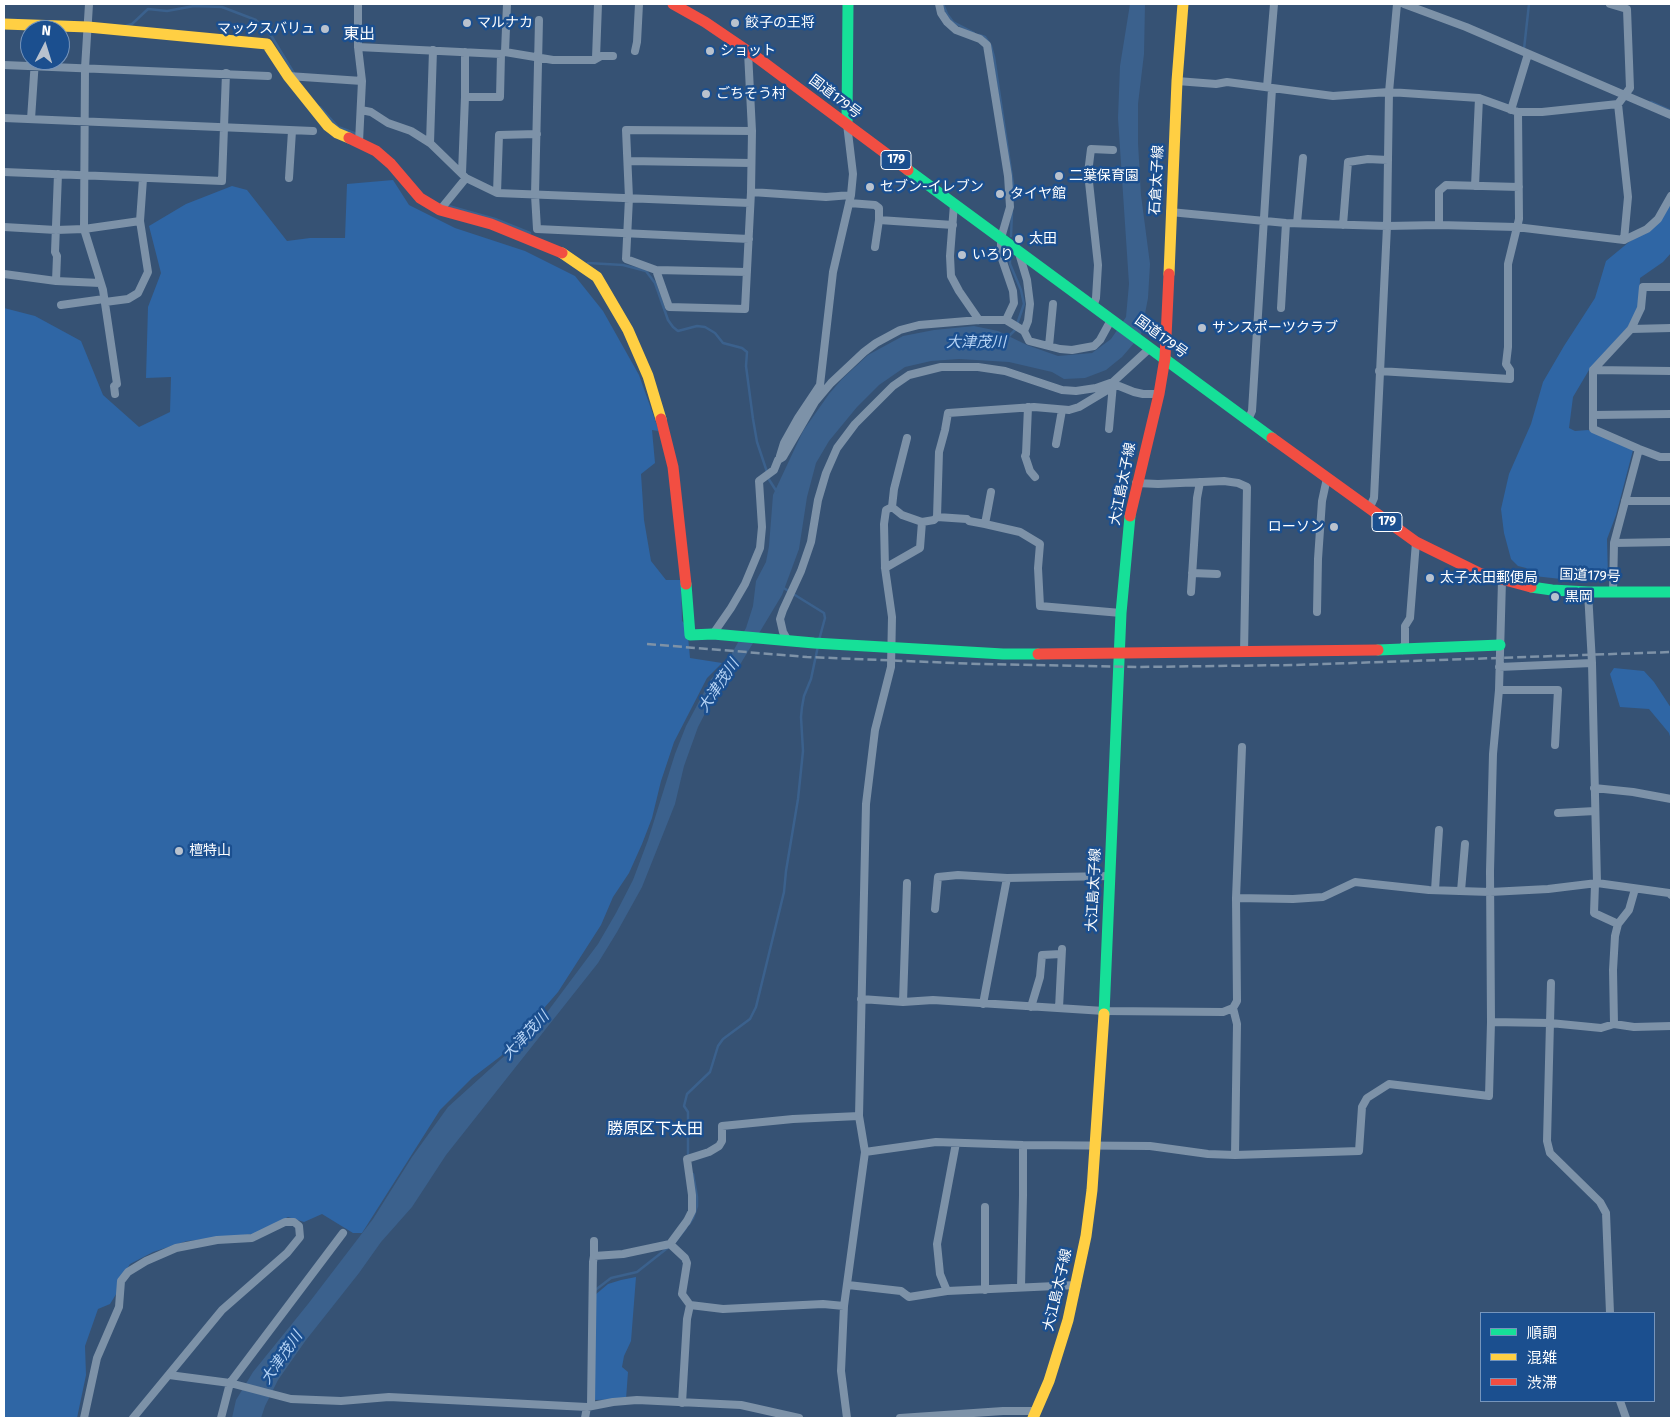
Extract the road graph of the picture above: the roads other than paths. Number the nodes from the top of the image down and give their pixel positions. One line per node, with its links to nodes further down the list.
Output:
1 (89, 4): 15 (street)
2 (358, 4): 19 (street)
3 (507, 4): 24 (street)
4 (598, 4): 28 (street)
5 (639, 4): 21 (street)
6 (673, 4): 23 (main road, 国道179号 / 179)
7 (848, 4): 51 (main road)
8 (939, 4): 97 (street)
9 (1183, 4): 38 (main road, 石倉太子線)
10 (1274, 4): 39 (street)
11 (1397, 4): 40 (street)
12 (1404, 4): 25 (street)
13 (1610, 4): 41 (street)
14 (539, 20): 27 (street)
15 (88, 23): 17 (main road); 32 (street); 36 (main road)
16 (4, 24): 18 (main road)
17 (70, 25)
18 (20, 26)
19 (358, 47): 20 (street); 37 (street)
20 (433, 50): 22 (street); 58 (street)
21 (635, 51)
22 (465, 52): 24 (street); 42 (street)
23 (748, 52): 51 (main road, 国道179号 / 179); 55 (street)
24 (503, 53): 27 (street); 42 (street)
25 (1528, 54): 41 (street); 46 (street)
26 (613, 56): 28 (street)
27 (538, 58): 28 (street); 56 (street)
28 (596, 58)
29 (20, 64): 30 (street)
30 (4, 65)
31 (70, 67): 32 (street)
32 (85, 68): 34 (street); 50 (street)
33 (34, 70): 49 (street)
34 (226, 73): 35 (street); 52 (street)
35 (268, 76)
36 (288, 76): 37 (street); 57 (main road)
37 (362, 81): 45 (street)
38 (1177, 81): 39 (street); 81 (main road, 石倉太子線)
39 (1270, 88): 40 (street); 84 (street)
40 (1390, 92): 43 (street); 61 (street)
41 (1625, 96): 44 (street); 47 (street)
42 (465, 97): 67 (street)
43 (1479, 98): 46 (street); 70 (street)
44 (1618, 104): 46 (street); 99 (street)
45 (362, 110): 57 (street); 58 (street)
46 (1515, 111): 71 (street)
47 (1671, 114)
48 (4, 118): 49 (street)
49 (31, 119): 50 (street)
50 (85, 121): 52 (street); 66 (street)
51 (847, 124): 77 (street); 79 (main road, 国道179号 / 179)
52 (225, 128): 53 (street); 69 (street)
53 (292, 131): 54 (street); 68 (street)
54 (313, 131)
55 (752, 131): 62 (street); 63 (street)
56 (537, 134): 73 (street); 74 (street)
57 (359, 138): 80 (main road)
58 (430, 143): 67 (street)
59 (1112, 150): 111 (street)
60 (1303, 158): 86 (street)
61 (1388, 160): 88 (street); 90 (street)
62 (628, 161): 63 (street); 76 (street)
63 (751, 163): 72 (street)
64 (4, 172): 65 (street)
65 (58, 174): 66 (street); 94 (street)
66 (83, 176): 69 (street); 93 (street)
67 (464, 176): 73 (street); 80 (street)
68 (289, 178)
69 (143, 179): 83 (street)
70 (1475, 186): 71 (street); 89 (street)
71 (1518, 187): 92 (street)
72 (751, 192): 77 (street); 78 (street)
73 (497, 193): 74 (street)
74 (535, 195): 76 (street); 96 (street)
75 (1671, 196): 99 (street)
76 (629, 198): 78 (street); 95 (street)
77 (850, 199): 82 (street); 138 (street)
78 (750, 203): 98 (street)
79 (954, 204): 87 (street); 97 (main road, 国道179号 / 179)
80 (443, 206): 96 (main road)
81 (1170, 212): 84 (street); 121 (main road, 石倉太子線)
82 (879, 220): 87 (street); 100 (street)
83 (140, 221): 93 (street); 108 (street)
84 (1263, 221): 85 (street); 132 (street)
85 (1286, 223): 86 (street); 112 (street)
86 (1297, 223): 88 (street)
87 (953, 225): 113 (street)
88 (1343, 225): 90 (street)
89 (1439, 225): 90 (street); 92 (street)
90 (1387, 226): 123 (street)
91 (4, 227): 94 (street)
92 (1516, 227): 99 (street); 123 (street)
93 (84, 229): 94 (street); 106 (street)
94 (56, 230): 105 (street)
95 (628, 233): 96 (street); 98 (street); 102 (street)
96 (534, 234): 164 (main road)
97 (1001, 238): 101 (main road, 国道179号 / 179); 114 (street)
98 (749, 239): 103 (street)
99 (1624, 240)
100 (875, 247)
101 (1019, 250): 111 (main road, 国道179号 / 179); 118 (street)
102 (656, 270): 103 (street); 103 (street)
103 (747, 272)
104 (4, 274): 105 (street)
105 (56, 281): 106 (street)
106 (100, 283): 108 (street)
107 (1671, 287): 116 (street)
108 (105, 301): 110 (street); 126 (street)
109 (1053, 304): 119 (street)
110 (61, 305)
111 (1093, 307): 115 (main road, 国道179号 / 179)
112 (1281, 308)
113 (979, 320): 114 (street); 138 (street)
114 (1006, 320): 118 (street)
115 (1113, 321): 119 (street); 120 (main road, 国道179号 / 179)
116 (1631, 328): 117 (street); 122 (street)
117 (1671, 328)
118 (1024, 331): 119 (street)
119 (1050, 346)
120 (1148, 347): 121 (main road, 国道179号 / 179); 125 (street)
121 (1165, 358): 127 (main road, 大江島太子線); 132 (main road, 国道179号 / 179)
122 (1593, 370): 124 (street); 131 (street)
123 (1380, 371): 147 (street)
124 (1671, 371)
125 (1113, 384): 127 (street); 129 (street); 133 (street); 165 (street)
126 (115, 394)
127 (1159, 394): 141 (main road, 大江島太子線)
128 (1028, 407): 129 (street); 139 (street); 148 (street)
129 (1062, 410): 135 (street)
130 (1671, 414): 131 (street)
131 (1593, 415): 136 (street)
132 (1248, 420): 140 (main road, 国道179号 / 179)
133 (1109, 429)
134 (906, 438): 146 (street)
135 (1056, 444)
136 (1639, 449): 137 (street); 144 (street)
137 (1671, 457)
138 (778, 460): 164 (street)
139 (1036, 477)
140 (1327, 478): 147 (main road, 国道179号 / 179); 162 (street)
141 (1136, 482): 142 (street); 163 (main road, 大江島太子線)
142 (1200, 482): 155 (street); 169 (street)
143 (991, 492): 150 (street)
144 (1625, 501): 145 (street); 152 (street)
145 (1671, 501)
146 (892, 507): 149 (street); 154 (street)
147 (1369, 509): 151 (main road, 国道179号 / 179)
148 (937, 517): 149 (street); 150 (street)
149 (922, 522): 154 (street)
150 (985, 524): 163 (street)
151 (1416, 542): 157 (main road, 国道179号 / 179); 168 (street)
152 (1614, 542): 153 (street); 161 (street)
153 (1671, 542)
154 (885, 568): 167 (street)
155 (1192, 573): 156 (street); 158 (street)
156 (1217, 574)
157 (1502, 580): 159 (main road, 国道179号 / 179); 166 (street)
158 (1190, 592)
159 (1588, 592): 161 (main road, 国道179号 / 179); 171 (street)
160 (1671, 592): 161 (main road, 国道179号 / 179)
161 (1614, 593)
162 (1317, 612)
163 (1121, 613): 170 (main road, 大江島太子線)
164 (713, 634): 165 (main road)
165 (788, 641): 167 (main road)
166 (1500, 645): 168 (main road); 172 (street)
167 (892, 648): 170 (main road); 195 (street)
168 (1402, 650): 169 (main road)
169 (1244, 653): 170 (main road)
170 (1120, 655): 182 (main road, 大江島太子線)
171 (1592, 663): 172 (street); 176 (street)
172 (1499, 667): 173 (street)
173 (1499, 690): 174 (street); 189 (street)
174 (1555, 745)
175 (1242, 747): 191 (street)
176 (1594, 788): 177 (street); 178 (street)
177 (1671, 799)
178 (1595, 811): 179 (street); 185 (street)
179 (1558, 813)
180 (1439, 830): 187 (street)
181 (1464, 844): 188 (street)
182 (1110, 876): 183 (street); 201 (main road, 大江島太子線)
183 (1007, 878): 192 (street); 197 (street)
184 (907, 882): 196 (street)
185 (1596, 883): 186 (street); 189 (street); 193 (street)
186 (1635, 889): 190 (street); 193 (street)
187 (1435, 890): 188 (street); 191 (street)
188 (1461, 891): 189 (street)
189 (1490, 892): 202 (street)
190 (1671, 895)
191 (1236, 898): 200 (street)
192 (936, 909)
193 (1618, 924): 204 (street)
194 (1551, 983): 203 (street)
195 (860, 999): 196 (street); 206 (street)
196 (903, 1002): 197 (street)
197 (983, 1004): 198 (street)
198 (1031, 1007): 199 (street); 199 (street)
199 (1059, 1008): 201 (street)
200 (1233, 1008): 201 (street); 211 (street)
201 (1104, 1011): 208 (main road, 大江島太子線)
202 (1491, 1022): 203 (street); 211 (street)
203 (1550, 1023): 204 (street); 224 (street)
204 (1614, 1024): 205 (street)
205 (1671, 1026)
206 (859, 1116): 210 (street); 215 (street)
207 (956, 1143): 209 (street); 210 (street); 221 (street)
208 (1096, 1145): 209 (street); 211 (street); 218 (main road, 大江島太子線)
209 (1023, 1146): 219 (street)
210 (865, 1152): 217 (street)
211 (1235, 1155)
212 (985, 1207): 220 (street)
213 (343, 1233): 226 (street)
214 (594, 1241): 216 (street)
215 (673, 1246): 216 (street); 222 (street)
216 (594, 1256): 229 (street)
217 (848, 1284): 221 (street); 223 (street)
218 (1077, 1285): 219 (street); 230 (main road, 大江島太子線)
219 (1021, 1287): 220 (street)
220 (985, 1290): 221 (street)
221 (947, 1292)
222 (690, 1305): 223 (street); 228 (street)
223 (844, 1306): 236 (street)
224 (1610, 1312)
225 (169, 1375): 226 (street); 231 (street); 232 (street)
226 (230, 1383): 229 (street); 233 (street)
227 (1620, 1402): 238 (street)
228 (682, 1403): 229 (street); 235 (street)
229 (589, 1406): 234 (street)
230 (1034, 1415): 237 (street)
231 (84, 1418)
232 (133, 1418)
233 (221, 1418)
234 (585, 1418)
235 (799, 1418)
236 (847, 1418)
237 (900, 1418)
238 (1626, 1418)

